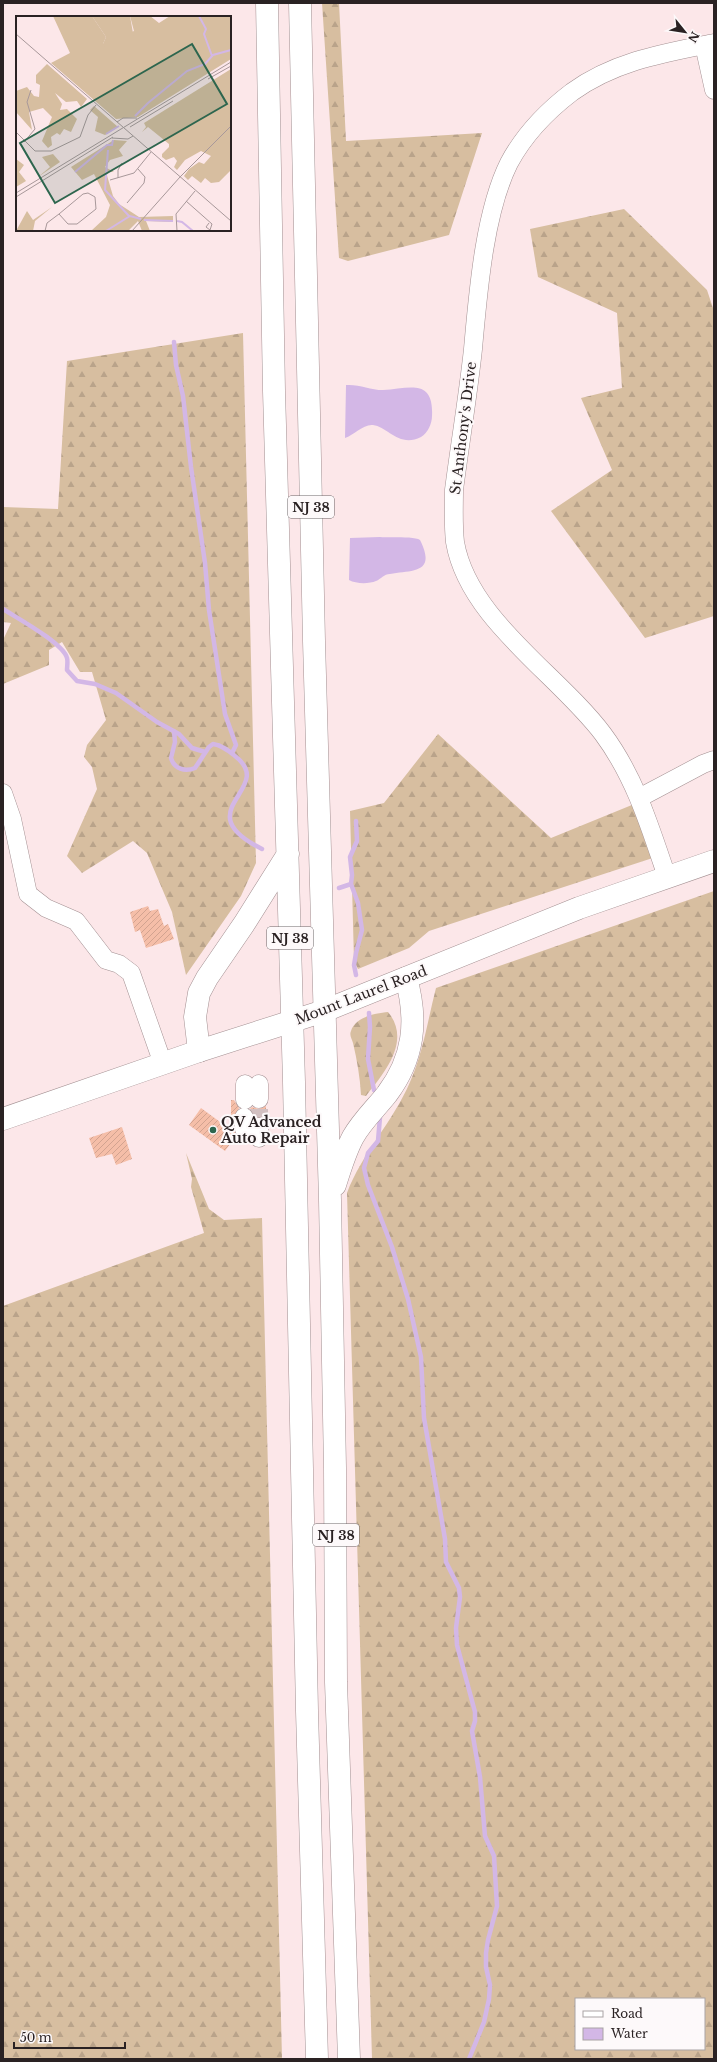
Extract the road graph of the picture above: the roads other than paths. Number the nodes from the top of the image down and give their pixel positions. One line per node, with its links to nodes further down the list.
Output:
1 (267, 3): 8 (main road, NJ 38)
2 (300, 3): 12 (main road, NJ 38)
3 (709, 44): 4 (street); 7 (street, St Anthony's Drive)
4 (714, 90)
5 (714, 760): 7 (street)
6 (3, 793): 15 (street)
7 (639, 798): 10 (street, St Anthony's Drive)
8 (288, 854): 13 (main road, NJ 38); 14 (main road)
9 (714, 861): 10 (main road, Mount Laurel Road)
10 (667, 877): 11 (main road, Mount Laurel Road)
11 (406, 978): 12 (main road, Mount Laurel Road); 17 (main road)
12 (324, 1011): 13 (main road, Mount Laurel Road); 17 (main road, NJ 38)
13 (293, 1022): 14 (main road, Mount Laurel Road); 18 (main road, NJ 38)
14 (199, 1052): 15 (main road, Mount Laurel Road)
15 (163, 1064): 16 (main road, Mount Laurel Road)
16 (3, 1119)
17 (330, 1200): 19 (main road, NJ 38)
18 (317, 2059)
19 (349, 2059)

